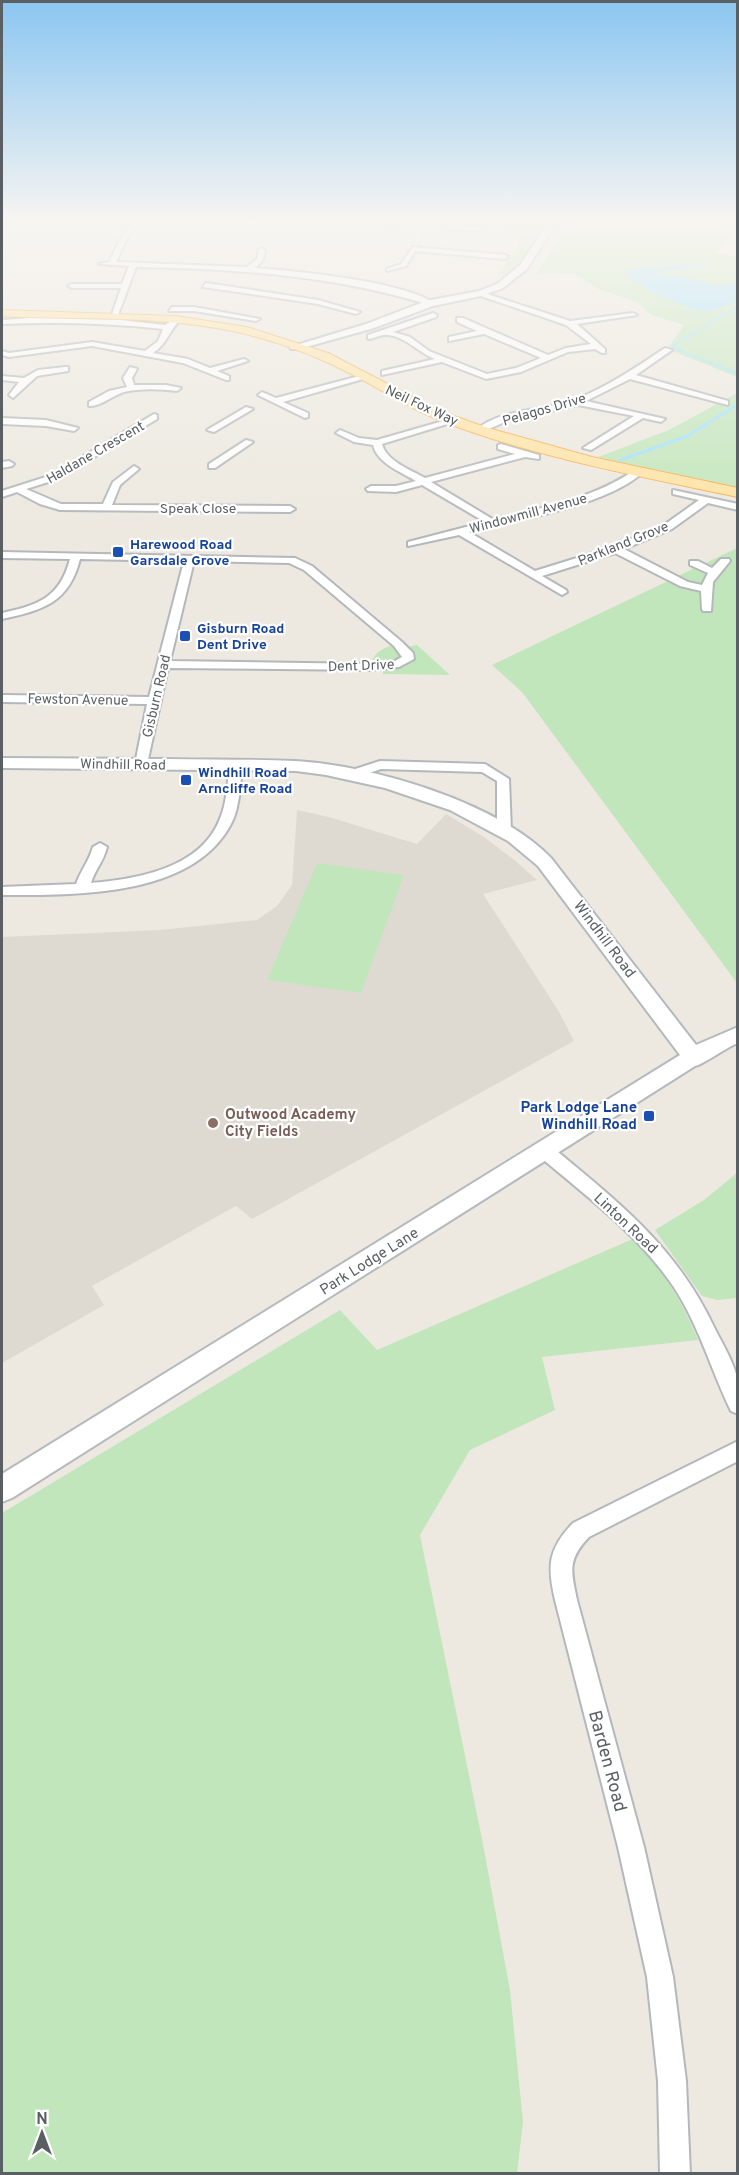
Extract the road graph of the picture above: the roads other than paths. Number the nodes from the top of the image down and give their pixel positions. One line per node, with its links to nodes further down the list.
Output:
1 (170, 324): 13 (street)
2 (206, 324): 11 (main road, Neil Fox Way)
3 (377, 324): 11 (street)
4 (410, 324): 8 (street)
5 (468, 324): 7 (street)
6 (572, 324): 16 (street)
7 (485, 331): 10 (street); 16 (street)
8 (386, 332): 9 (street); 17 (street)
9 (371, 337)
10 (452, 339)
11 (298, 348): 21 (main road, Neil Fox Way)
12 (668, 350): 22 (street, Pelagos Drive)
13 (146, 354): 14 (street); 20 (street)
14 (2, 355)
15 (231, 356): 20 (street)
16 (549, 358): 17 (street)
17 (442, 360): 21 (street)
18 (65, 369): 25 (street)
19 (133, 369): 27 (street)
20 (210, 371): 24 (street)
21 (376, 373): 26 (street); 32 (street); 43 (main road, Neil Fox Way)
22 (629, 376): 33 (street, Pelagos Drive); 34 (street)
23 (3, 377): 25 (street)
24 (226, 378)
25 (24, 380): 29 (street)
26 (394, 380)
27 (132, 388): 28 (street); 35 (street)
28 (177, 388)
29 (13, 395)
30 (262, 395): 32 (street)
31 (733, 397): 34 (street)
32 (275, 401): 38 (street)
33 (579, 402): 39 (street); 46 (street, Pelagos Drive)
34 (725, 403): 37 (street)
35 (92, 404)
36 (249, 409): 45 (street)
37 (715, 409)
38 (304, 415)
39 (642, 415): 41 (street); 51 (street)
40 (154, 417): 61 (street, Haldane Crescent)
41 (662, 419)
42 (2, 421): 44 (street)
43 (453, 421): 46 (main road, Neil Fox Way); 49 (street)
44 (68, 428)
45 (211, 430)
46 (480, 430): 58 (main road, Neil Fox Way)
47 (340, 432): 49 (street)
48 (249, 442): 55 (street)
49 (377, 443): 59 (street)
50 (501, 447): 52 (street)
51 (588, 448)
52 (525, 454): 53 (street); 59 (street)
53 (536, 457)
54 (121, 466): 56 (street)
55 (212, 466)
56 (134, 469): 57 (street); 67 (street)
57 (145, 471)
58 (639, 471): 60 (main road, Neil Fox Way); 69 (street, Windowmill Avenue)
59 (423, 482): 65 (street); 69 (street)
60 (714, 489): 62 (street); 63 (main road, Neil Fox Way); 66 (street); 72 (street, Parkland Grove)
61 (20, 490): 64 (street, Haldane Crescent); 67 (street, Speak Close)
62 (676, 492)
63 (738, 493)
64 (2, 494)
65 (368, 501)
66 (738, 507)
67 (106, 508): 68 (street, Speak Close)
68 (290, 509)
69 (491, 522): 70 (street, Windowmill Avenue)
70 (460, 531): 71 (street, Windowmill Avenue); 79 (street)
71 (412, 544)
72 (616, 549): 79 (street, Parkland Grove); 80 (street)
73 (2, 555): 74 (street)
74 (76, 557): 75 (street); 83 (street)
75 (190, 558): 84 (street, Gisburn Road); 84 (street, Dent Drive)
76 (725, 561): 78 (street)
77 (694, 562): 78 (street)
78 (713, 572): 80 (street)
79 (534, 575): 81 (street)
80 (705, 589): 82 (street)
81 (562, 592)
82 (707, 609)
83 (2, 616)
84 (163, 664): 86 (street, Gisburn Road)
85 (2, 698): 86 (street, Fewston Avenue)
86 (154, 701): 88 (street, Gisburn Road)
87 (2, 763): 88 (street, Windhill Road)
88 (141, 765): 89 (street, Windhill Road)
89 (236, 766): 90 (street, Windhill Road); 93 (street)
90 (351, 775): 91 (street, Windhill Road); 91 (street, Windhill Road)
91 (504, 831): 96 (street, Windhill Road)
92 (100, 847): 93 (street)
93 (82, 888): 94 (street)
94 (2, 891)
95 (738, 1034): 96 (street, Park Lodge Lane)
96 (694, 1059): 97 (street, Park Lodge Lane)
97 (545, 1151): 98 (street, Linton Road); 100 (street, Park Lodge Lane)
98 (738, 1405)
99 (738, 1450): 101 (street, Barden Road)
100 (2, 1489)
101 (675, 2174)

